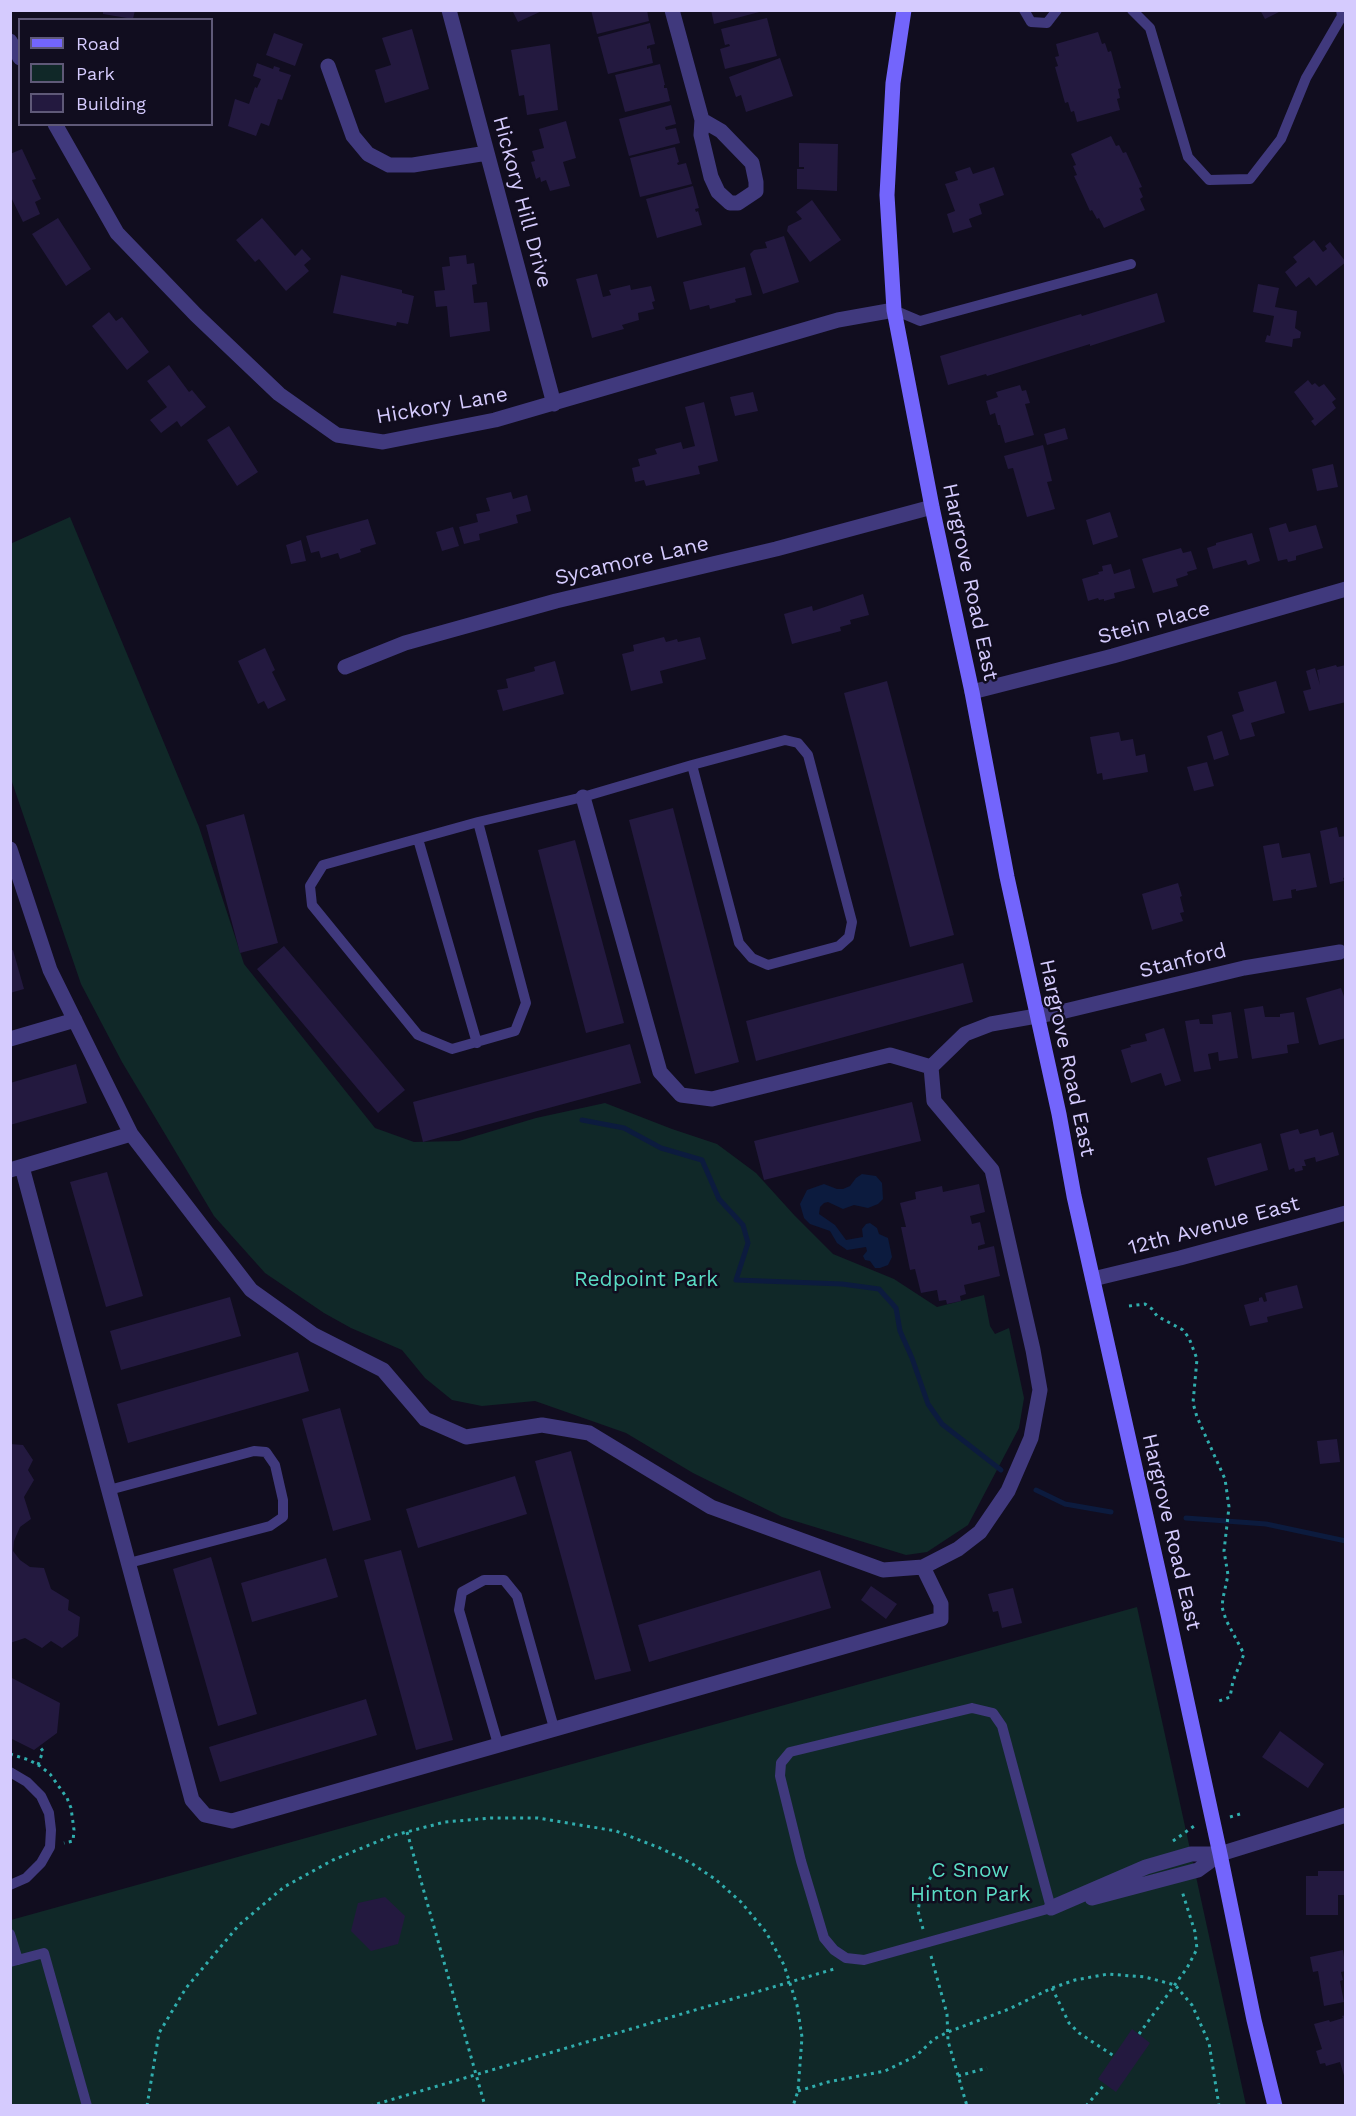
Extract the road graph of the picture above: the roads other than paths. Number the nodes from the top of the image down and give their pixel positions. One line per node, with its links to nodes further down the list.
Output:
1 (449, 10): 13 (street, Hickory Hill Drive)
2 (672, 10): 11 (street)
3 (904, 10): 15 (main road, Hargrove Road East)
4 (1024, 10): 5 (lane)
5 (1057, 10)
6 (1132, 10): 7 (lane)
7 (1341, 10)
8 (10, 41): 9 (street)
9 (18, 55)
10 (328, 66): 13 (street)
11 (702, 120): 11 (street)
12 (56, 126): 16 (street, Hickory Lane)
13 (487, 153): 16 (street, Hickory Hill Drive)
14 (1131, 264): 15 (lane)
15 (894, 310): 16 (street, Hickory Lane); 17 (main road, Hargrove Road East)
16 (554, 404)
17 (932, 507): 19 (street, Sycamore Lane); 20 (main road, Hargrove Road East)
18 (1346, 590): 20 (street, Stein Place)
19 (345, 667)
20 (972, 692): 27 (main road, Hargrove Road East)
21 (692, 765): 21 (lane); 22 (lane)
22 (583, 797): 23 (lane); 31 (street)
23 (478, 822): 24 (lane); 30 (lane)
24 (418, 838): 30 (lane); 30 (lane)
25 (10, 849): 28 (street)
26 (1340, 952): 27 (street, Stanford)
27 (1038, 1017): 31 (street, Stanford); 35 (main road, Hargrove Road East)
28 (75, 1020): 29 (street); 32 (street)
29 (10, 1038)
30 (477, 1042)
31 (931, 1067): 38 (street)
32 (130, 1134): 33 (street); 38 (street)
33 (16, 1168): 36 (street)
34 (1346, 1213): 35 (street, 12th Avenue East)
35 (1093, 1279): 43 (main road, Hargrove Road East)
36 (109, 1490): 37 (street); 37 (lane)
37 (129, 1563): 40 (street)
38 (923, 1567): 39 (street)
39 (554, 1728): 40 (street); 40 (lane)
40 (498, 1744)
41 (10, 1772): 44 (lane)
42 (1346, 1815): 43 (street)
43 (1220, 1854): 45 (street); 49 (main road, Hargrove Road East)
44 (10, 1885)
45 (1051, 1908): 45 (lane)
46 (10, 1934): 47 (lane)
47 (14, 1961): 48 (lane)
48 (87, 2106)
49 (1275, 2106)

